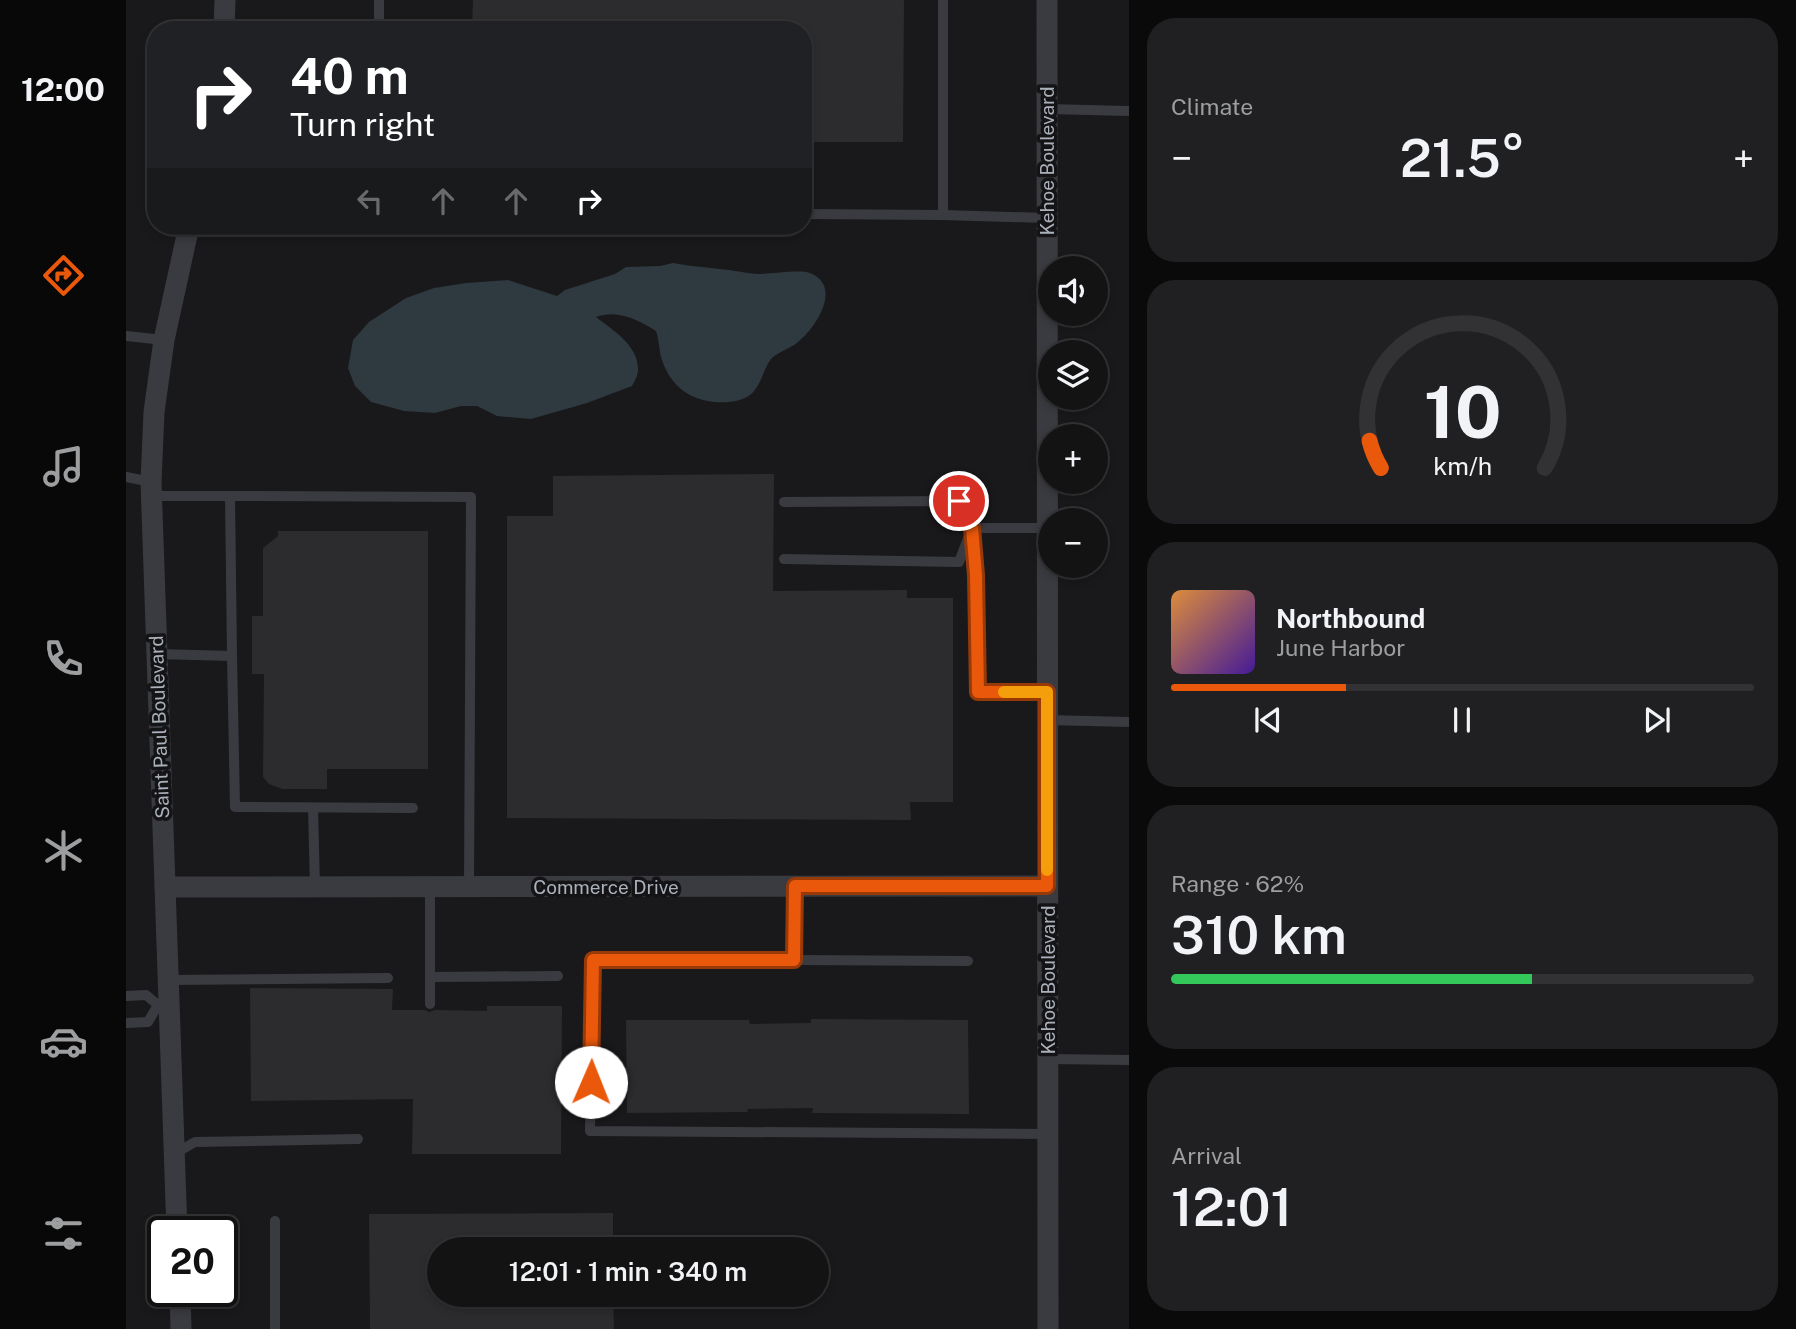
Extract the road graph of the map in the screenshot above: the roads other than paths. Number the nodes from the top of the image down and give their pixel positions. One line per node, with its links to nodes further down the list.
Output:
1 (225, 0): 5 (street)
2 (379, 0): 6 (lane)
3 (943, 0): 10 (lane)
4 (1047, 0): 7 (street, Kehoe Boulevard)
5 (224, 21)
6 (379, 21)
7 (1047, 110): 8 (lane); 11 (street, Kehoe Boulevard)
8 (1129, 111)
9 (812, 214): 10 (lane)
10 (943, 215): 11 (lane)
11 (1047, 218): 19 (street, Kehoe Boulevard)
12 (187, 235): 14 (street, Saint Paul Boulevard)
13 (126, 336): 14 (lane)
14 (164, 340): 16 (street, Saint Paul Boulevard)
15 (126, 477): 16 (lane)
16 (151, 489): 17 (lane); 24 (street, Saint Paul Boulevard)
17 (230, 496): 25 (lane); 36 (lane)
18 (784, 502): 20 (lane)
19 (1047, 508)
20 (972, 528): 21 (lane); 22 (lane); 26 (lane)
21 (1038, 528)
22 (784, 559)
23 (1047, 578): 26 (street, Kehoe Boulevard)
24 (156, 654): 25 (lane); 33 (street, Saint Paul Boulevard)
25 (232, 656): 29 (lane)
26 (1047, 692): 27 (street, Kehoe Boulevard)
27 (1047, 720): 28 (lane); 32 (street, Kehoe Boulevard)
28 (1129, 722)
29 (313, 808): 30 (lane); 34 (lane)
30 (413, 808)
31 (795, 886): 32 (street, Commerce Drive); 36 (street, Commerce Drive); 37 (lane)
32 (1047, 886): 47 (street, Kehoe Boulevard)
33 (165, 887): 34 (street, Commerce Drive); 42 (street, Saint Paul Boulevard)
34 (315, 887): 35 (street, Commerce Drive)
35 (430, 887): 36 (street, Commerce Drive); 40 (lane)
36 (468, 887)
37 (794, 960): 38 (lane); 49 (lane)
38 (968, 961)
39 (558, 976): 40 (lane)
40 (430, 977): 45 (lane)
41 (388, 978): 42 (lane)
42 (168, 980): 44 (street, Saint Paul Boulevard)
43 (126, 996): 44 (lane)
44 (163, 1004): 46 (lane); 51 (street, Saint Paul Boulevard)
45 (430, 1004)
46 (126, 1023)
47 (1048, 1059): 48 (lane); 49 (street, Kehoe Boulevard)
48 (1129, 1060)
49 (1049, 1134): 57 (street, Kehoe Boulevard)
50 (358, 1139): 51 (lane)
51 (174, 1153): 52 (street, Saint Paul Boulevard)
52 (176, 1216)
53 (275, 1221): 56 (lane)
54 (180, 1307): 55 (street)
55 (181, 1329)
56 (275, 1329)
57 (1048, 1329)

